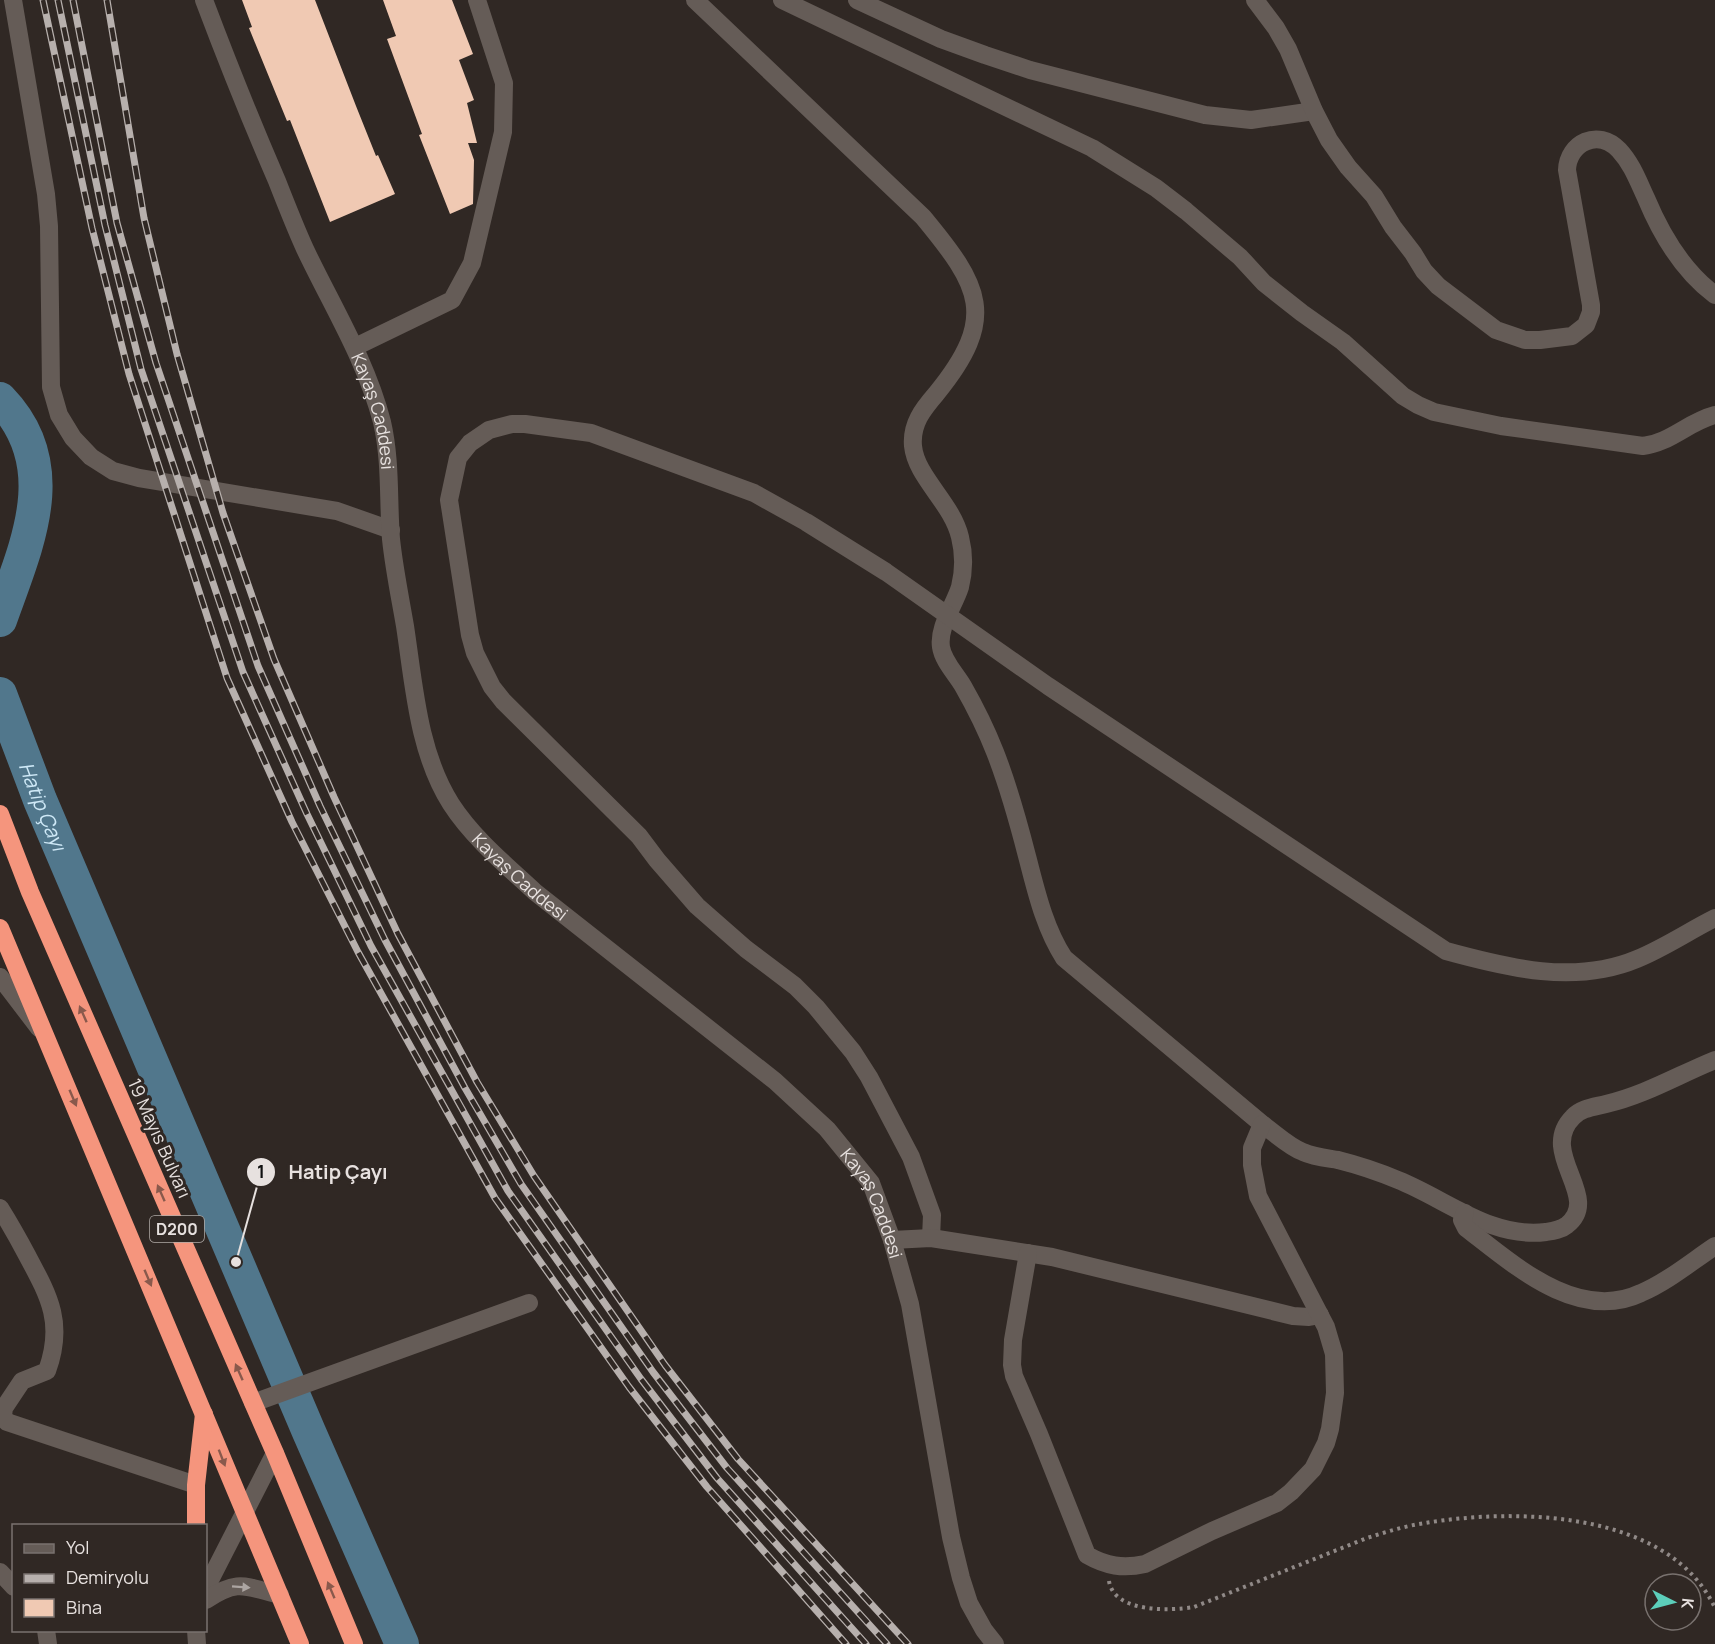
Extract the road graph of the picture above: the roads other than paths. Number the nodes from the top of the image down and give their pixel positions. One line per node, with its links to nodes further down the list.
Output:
1 (13, 0): 12 (street)
2 (204, 0): 10 (street, Kayaş Caddesi)
3 (477, 0): 10 (street)
4 (695, 0): 13 (street)
5 (782, 0): 11 (street)
6 (857, 0): 8 (street)
7 (1255, 0): 8 (street)
8 (1314, 111): 9 (street)
9 (1715, 295)
10 (355, 347): 12 (street, Kayaş Caddesi)
11 (1715, 415)
12 (391, 530): 24 (street, Kayaş Caddesi)
13 (948, 616): 15 (street); 20 (street); 23 (street)
14 (0, 814): 29 (highway, 19 Mayıs Bulvarı / D200, one-way to 14)
15 (1715, 918)
16 (0, 928): 18 (highway, D200)
17 (0, 977): 18 (street)
18 (49, 1041): 30 (highway, D200, one-way to 30)
19 (1715, 1060): 22 (street)
20 (1262, 1124): 22 (street); 28 (street)
21 (0, 1208): 32 (street)
22 (1465, 1213): 25 (street)
23 (931, 1238): 24 (street); 26 (street)
24 (892, 1240): 42 (street, Kayaş Caddesi)
25 (1715, 1246)
26 (1028, 1253): 28 (street); 28 (street)
27 (530, 1303): 29 (street)
28 (1320, 1315)
29 (253, 1403): 31 (highway, 19 Mayıs Bulvarı / D200)
30 (204, 1412): 32 (highway); 33 (highway, D200, one-way to 33)
31 (275, 1453): 33 (street); 41 (highway, 19 Mayıs Bulvarı / D200, one-way to 31)
32 (196, 1485): 34 (highway)
33 (244, 1514): 37 (street); 38 (highway, D200)
34 (196, 1524)
35 (0, 1572): 36 (street)
36 (12, 1585)
37 (207, 1586)
38 (280, 1595): 39 (street, one-way to 38); 40 (highway, D200)
39 (207, 1599)
40 (300, 1644)
41 (354, 1644)
42 (995, 1644)

